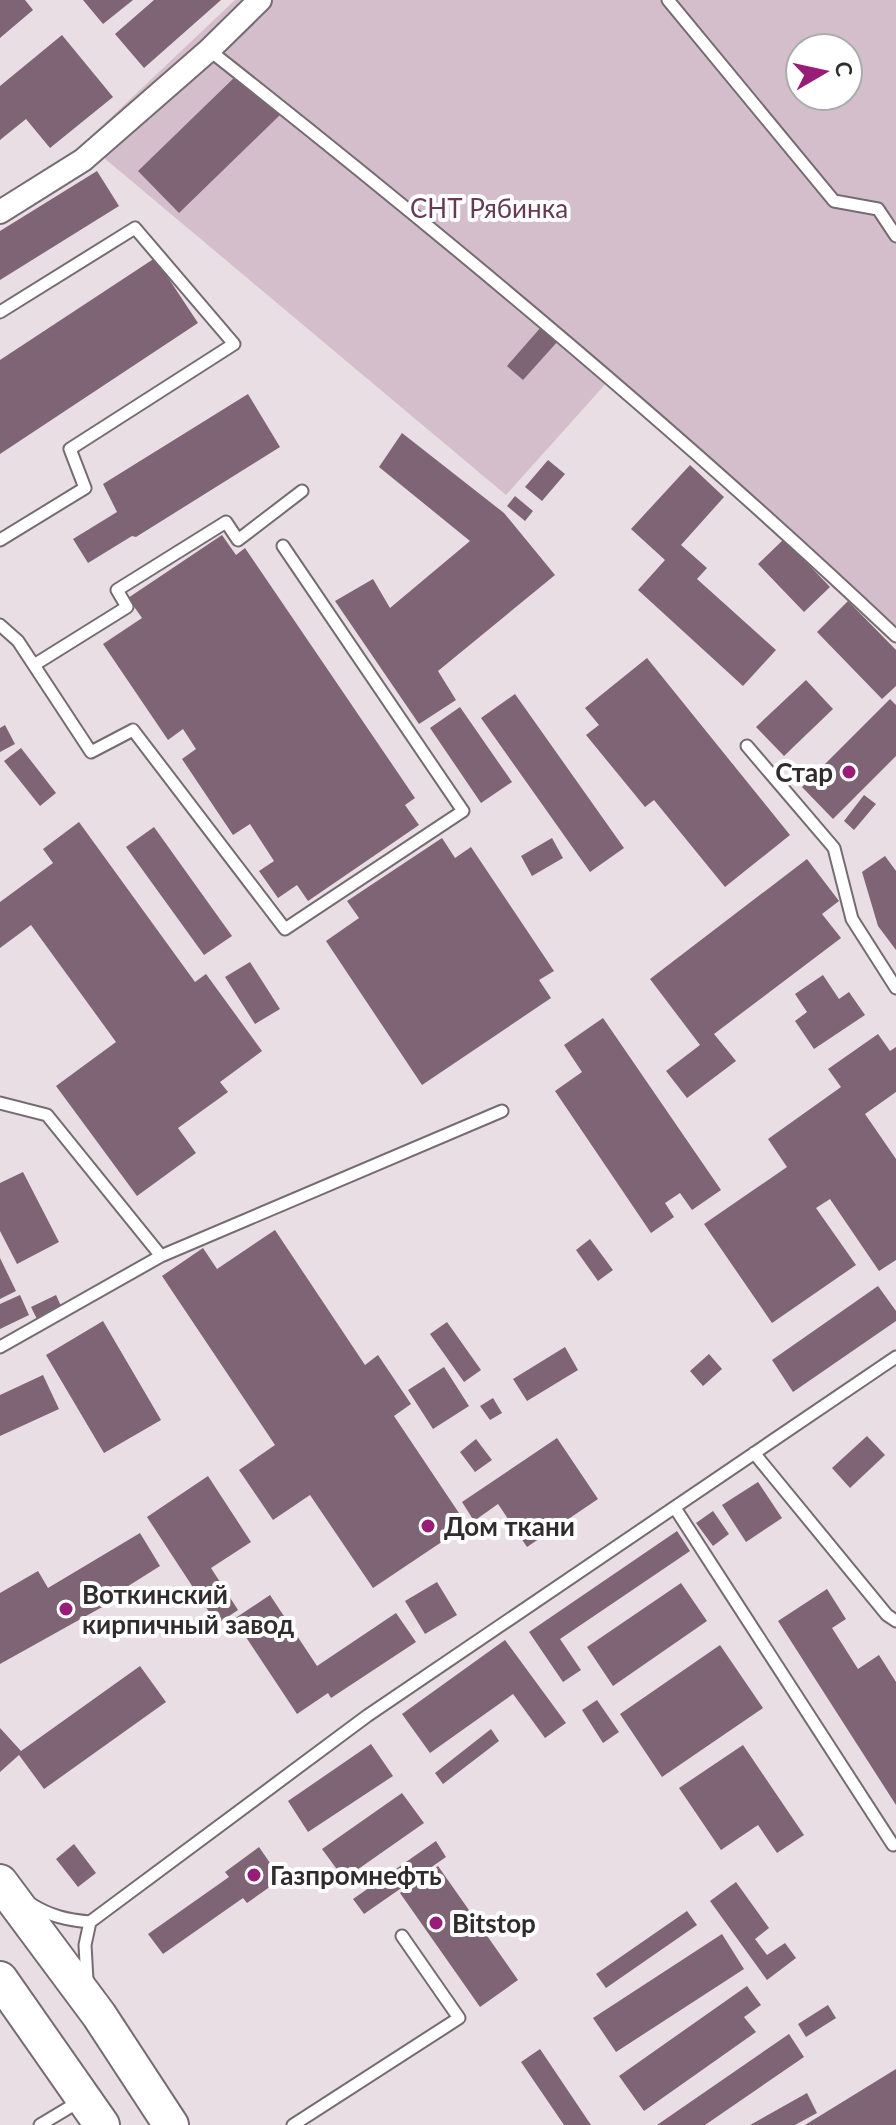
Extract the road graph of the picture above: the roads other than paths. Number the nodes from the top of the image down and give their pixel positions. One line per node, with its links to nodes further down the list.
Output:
1 (260, 0): 3 (street)
2 (668, 0): 5 (lane)
3 (209, 50): 4 (street); 11 (lane)
4 (0, 212)
5 (896, 236)
6 (0, 312): 8 (lane)
7 (302, 491): 12 (lane)
8 (0, 540)
9 (283, 546): 12 (lane)
10 (0, 625): 12 (lane)
11 (896, 636)
12 (34, 665)
13 (747, 746): 14 (lane)
14 (896, 988)
15 (0, 1103): 17 (lane)
16 (502, 1111): 17 (lane)
17 (161, 1256): 18 (lane)
18 (0, 1347)
19 (896, 1357): 20 (lane)
20 (754, 1453): 21 (lane); 22 (lane)
21 (675, 1508): 23 (lane); 25 (lane)
22 (896, 1621)
23 (893, 1845)
24 (0, 1882): 25 (lane); 28 (main road)
25 (90, 1922): 28 (lane)
26 (402, 1936): 32 (lane)
27 (0, 1979): 29 (main road)
28 (99, 2015): 31 (main road)
29 (93, 2112): 30 (lane)
30 (40, 2125)
31 (171, 2125)
32 (293, 2125)

